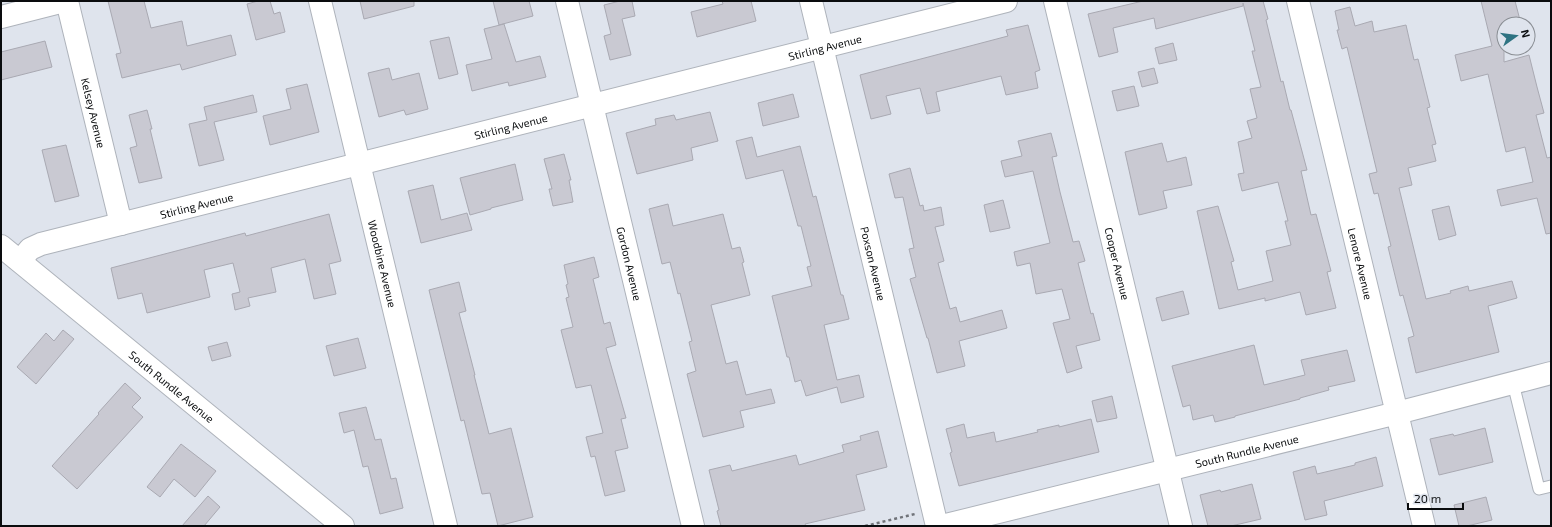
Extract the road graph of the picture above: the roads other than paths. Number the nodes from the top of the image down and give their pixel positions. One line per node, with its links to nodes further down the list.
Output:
1 (65, 1): 8 (street); 12 (street, Kelsey Avenue)
2 (320, 1): 11 (street, Woodbine Avenue)
3 (567, 1): 10 (street, Gordon Avenue)
4 (811, 1): 9 (street, Poxson Avenue)
5 (1006, 1): 9 (street, Stirling Avenue)
6 (1054, 1): 18 (street, Cooper Avenue)
7 (1298, 1): 17 (street, Lenore Avenue)
8 (1, 17)
9 (822, 47): 10 (street, Stirling Avenue); 23 (street, Poxson Avenue)
10 (593, 106): 11 (street, Stirling Avenue); 22 (street, Gordon Avenue)
11 (359, 164): 12 (street, Stirling Avenue); 21 (street, Woodbine Avenue)
12 (121, 224): 14 (street, Stirling Avenue)
13 (1, 246): 14 (street, South Rundle Avenue)
14 (20, 261): 20 (street, South Rundle Avenue)
15 (1551, 373): 16 (street, South Rundle Avenue)
16 (1513, 383): 17 (street, South Rundle Avenue); 19 (lane)
17 (1397, 413): 18 (street, South Rundle Avenue); 26 (street, Lenore Avenue)
18 (1168, 470): 24 (street, South Rundle Avenue); 25 (street, Cooper Avenue)
19 (1551, 486)
20 (343, 526)
21 (446, 526)
22 (693, 526)
23 (937, 526)
24 (942, 526)
25 (1181, 526)
26 (1424, 526)

